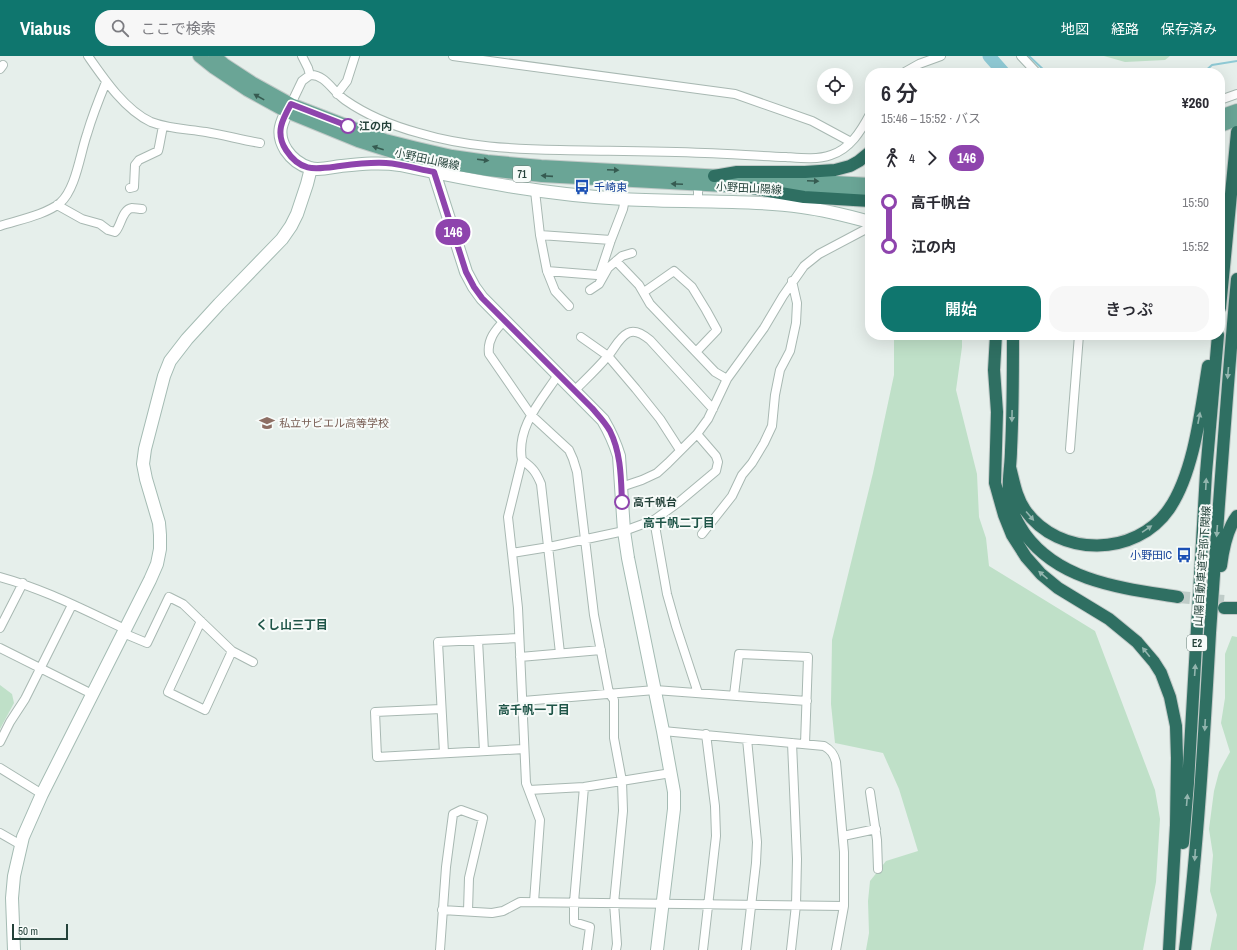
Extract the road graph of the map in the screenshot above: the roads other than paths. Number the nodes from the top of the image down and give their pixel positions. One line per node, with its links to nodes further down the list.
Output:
1 (88, 56): 12 (street)
2 (199, 56): 16 (main road, 小野田山陽線 / 71, one-way to 2)
3 (215, 56): 16 (main road, 小野田山陽線 / 71)
4 (302, 56): 11 (street)
5 (355, 56): 13 (street)
6 (453, 56): 24 (street)
7 (942, 56): 9 (street)
8 (1021, 56): 10 (street)
9 (912, 68)
10 (1032, 68)
11 (310, 75): 13 (street); 16 (street)
12 (106, 82): 22 (street); 39 (street)
13 (337, 94): 24 (street)
14 (1237, 94): 15 (street)
15 (1225, 98)
16 (289, 108): 27 (street); 29 (main road, 小野田山陽線 / 71, one-way to 29); 31 (main road, 小野田山陽線 / 71, one-way to 16)
17 (1237, 110): 18 (main road)
18 (1225, 114)
19 (1237, 120): 21 (main road)
20 (865, 123): 24 (street)
21 (1225, 124)
22 (163, 126): 25 (street); 32 (street)
23 (1237, 135): 46 (highway)
24 (851, 142)
25 (260, 143)
26 (865, 156): 29 (highway)
27 (311, 168): 28 (street); 94 (street)
28 (434, 172): 34 (street); 55 (street)
29 (714, 176): 30 (main road, 小野田山陽線 / 71, one-way to 30)
30 (865, 184)
31 (698, 185): 33 (main road, 小野田山陽線 / 71); 38 (street)
32 (130, 188)
33 (750, 188): 35 (main road, 小野田山陽線 / 71); 37 (highway)
34 (535, 191): 36 (street); 44 (street)
35 (865, 194)
36 (625, 200): 38 (street); 45 (street)
37 (865, 201)
38 (698, 202): 41 (street)
39 (57, 205): 40 (street); 42 (street)
40 (142, 209)
41 (865, 221)
42 (0, 226)
43 (865, 230): 51 (street)
44 (540, 235): 45 (street); 49 (street)
45 (611, 240): 49 (street)
46 (1225, 252)
47 (632, 253): 48 (street)
48 (616, 262): 52 (street); 53 (street)
49 (548, 271): 54 (street)
50 (1237, 279): 97 (highway, 山陽自動車道宇部下関線 / E2, one-way to 97)
51 (792, 281): 69 (street); 83 (street)
52 (590, 290)
53 (644, 292): 64 (street); 64 (street)
54 (569, 306)
55 (505, 320): 67 (street); 72 (street)
56 (581, 337): 65 (street)
57 (989, 340): 66 (highway)
58 (996, 340): 66 (highway)
59 (1007, 340): 68 (highway)
60 (1013, 340): 68 (highway)
61 (1079, 340): 75 (street)
62 (1213, 340): 78 (highway, one-way to 62)
63 (1218, 340): 154 (highway, 山陽自動車道宇部下関線 / E2, one-way to 63)
64 (696, 352): 69 (street)
65 (608, 356): 70 (street); 71 (street); 76 (street)
66 (994, 370): 74 (highway)
67 (558, 375): 70 (street); 72 (street)
68 (1012, 377): 78 (highway, one-way to 78)
69 (727, 379): 71 (street)
70 (574, 391): 79 (street)
71 (713, 409): 73 (street)
72 (531, 415): 77 (street); 84 (street)
73 (697, 434): 76 (street); 81 (street)
74 (996, 448): 78 (highway); 153 (highway, one-way to 74)
75 (1070, 449)
76 (680, 450): 79 (street)
77 (522, 460): 85 (street); 86 (street)
78 (1010, 467)
79 (621, 487): 82 (street)
80 (1237, 516): 97 (highway)
81 (654, 520): 82 (street); 107 (street)
82 (624, 531): 84 (street); 105 (street)
83 (702, 534)
84 (585, 539): 85 (street); 99 (street)
85 (548, 547): 86 (street); 101 (street)
86 (512, 553): 95 (street)
87 (0, 577): 88 (street)
88 (23, 583): 90 (street); 93 (street)
89 (1237, 601): 91 (highway)
90 (72, 605): 94 (street); 104 (street)
91 (1237, 608)
92 (201, 621): 94 (street); 100 (street); 100 (street)
93 (0, 628)
94 (124, 631): 108 (street)
95 (519, 638): 96 (street); 102 (street)
96 (478, 640): 112 (street); 120 (street)
97 (1210, 644): 155 (highway, 山陽自動車道宇部下関線 / E2, one-way to 155)
98 (0, 648): 104 (street)
99 (601, 650): 101 (street); 106 (street)
100 (232, 651): 103 (street)
101 (560, 653): 102 (street)
102 (520, 657): 110 (street)
103 (253, 662)
104 (41, 668): 108 (street); 116 (street)
105 (655, 690): 106 (street); 107 (street); 113 (street)
106 (609, 693): 110 (street); 124 (street)
107 (698, 693): 109 (street)
108 (92, 694): 128 (street)
109 (734, 695): 111 (street); 111 (street)
110 (522, 701): 119 (street)
111 (807, 701): 118 (street)
112 (441, 709): 121 (street); 121 (street)
113 (663, 731): 114 (street); 123 (street)
114 (706, 734): 115 (street); 138 (street)
115 (747, 739): 117 (street); 139 (street)
116 (0, 742)
117 (792, 743): 118 (street); 140 (street)
118 (806, 744): 131 (street)
119 (524, 749): 120 (street); 126 (street)
120 (484, 751): 121 (street)
121 (444, 753)
122 (0, 768): 128 (street)
123 (671, 773): 124 (street); 137 (street)
124 (622, 781): 125 (street); 136 (street)
125 (584, 787): 126 (street); 135 (street)
126 (529, 790): 134 (street)
127 (870, 792): 129 (street)
128 (42, 794): 132 (street)
129 (876, 829): 131 (street); 133 (street)
130 (0, 833): 132 (street)
131 (843, 836): 141 (street)
132 (21, 846): 144 (street)
133 (878, 868)
134 (534, 902): 135 (street); 143 (street)
135 (574, 902): 136 (street); 146 (street)
136 (614, 903): 137 (street); 147 (street)
137 (663, 903): 138 (street); 148 (street)
138 (709, 904): 139 (street); 149 (street)
139 (752, 905): 140 (street); 150 (street)
140 (796, 906): 141 (street); 151 (street)
141 (844, 906): 152 (street)
142 (442, 910): 143 (street); 143 (street); 145 (street)
143 (468, 911)
144 (14, 950)
145 (440, 950)
146 (587, 950)
147 (616, 950)
148 (657, 950)
149 (703, 950)
150 (746, 950)
151 (790, 950)
152 (836, 950)
153 (1169, 950)
154 (1172, 950)
155 (1185, 950)

